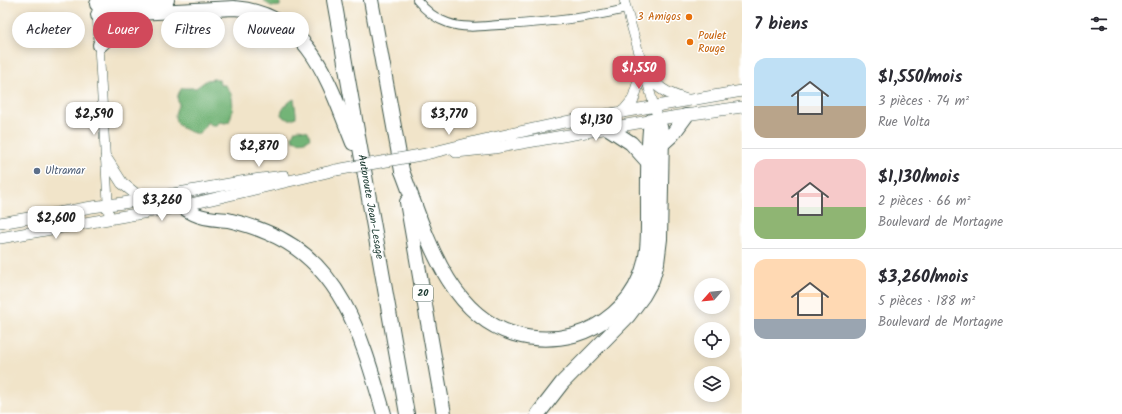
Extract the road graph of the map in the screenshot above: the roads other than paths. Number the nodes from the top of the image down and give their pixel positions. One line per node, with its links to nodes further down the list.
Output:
1 (167, 0): 6 (highway)
2 (334, 0): 22 (highway, Autoroute Jean-Lesage)
3 (371, 0): 24 (highway, 20)
4 (417, 0): 5 (street)
5 (625, 5): 10 (street)
6 (97, 6): 7 (highway)
7 (130, 12)
8 (153, 12): 22 (highway)
9 (100, 48): 20 (street)
10 (643, 68): 12 (main road); 14 (main road); 15 (street)
11 (742, 91): 12 (main road)
12 (689, 101): 15 (main road)
13 (742, 107): 16 (main road)
14 (623, 112): 15 (main road); 19 (main road)
15 (654, 116): 16 (main road); 17 (main road); 18 (highway); 21 (highway)
16 (686, 116): 18 (highway)
17 (608, 128): 19 (main road); 21 (highway)
18 (662, 144): 34 (highway)
19 (426, 154): 23 (main road, bridge)
20 (106, 158): 25 (main road); 26 (street)
21 (648, 162): 24 (highway)
22 (364, 169): 32 (highway, Autoroute Jean-Lesage)
23 (336, 170): 25 (main road); 27 (main road)
24 (402, 171): 33 (highway, 20)
25 (142, 200): 26 (main road)
26 (109, 206): 28 (street); 29 (main road)
27 (182, 206): 28 (main road); 31 (highway)
28 (109, 220): 30 (main road)
29 (0, 223)
30 (0, 238)
31 (384, 414)
32 (407, 414)
33 (444, 414)
34 (538, 414)

